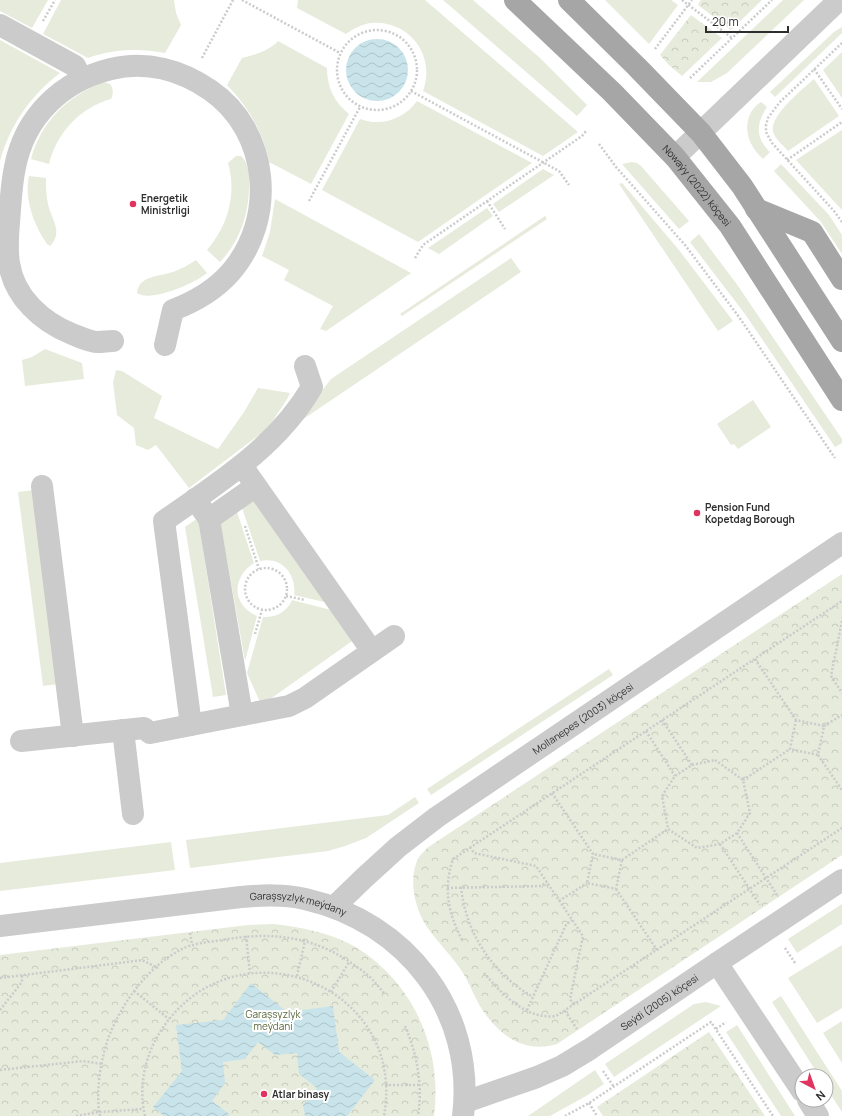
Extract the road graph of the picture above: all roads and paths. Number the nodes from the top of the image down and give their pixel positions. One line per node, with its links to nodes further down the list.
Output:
1 (55, 0): 12 (path)
2 (233, 0): 18 (path)
3 (242, 0): 16 (path)
4 (515, 0): 28 (main road, Nowaýy (2022) köçesi)
5 (569, 0): 26 (main road)
6 (682, 0): 10 (path)
7 (692, 0): 10 (path)
8 (772, 0): 13 (path)
9 (839, 0): 26 (street)
10 (688, 5): 13 (path); 15 (path)
11 (0, 25): 20 (street)
12 (41, 25)
13 (732, 38): 19 (path)
14 (842, 43): 17 (path)
15 (655, 49)
16 (340, 53): 21 (path); 22 (path)
17 (814, 69): 23 (path); 29 (path)
18 (191, 78): 20 (street); 41 (street)
19 (690, 78)
20 (82, 79): 39 (street)
21 (412, 91): 22 (path); 30 (path)
22 (360, 107): 32 (path)
23 (842, 109)
24 (842, 122): 29 (path)
25 (586, 131): 30 (path)
26 (700, 133): 28 (street); 34 (main road)
27 (599, 144): 44 (path)
28 (675, 157): 43 (main road, Nowaýy (2022) köçesi)
29 (787, 160): 35 (path)
30 (543, 162): 31 (path); 33 (path)
31 (569, 185)
32 (309, 201)
33 (487, 201): 36 (path); 37 (path)
34 (756, 209): 38 (main road); 40 (main road)
35 (842, 222)
36 (505, 228)
37 (415, 258)
38 (842, 279)
39 (113, 341)
40 (842, 341)
41 (165, 345)
42 (305, 366): 45 (street)
43 (842, 400)
44 (835, 458)
45 (242, 466): 47 (street); 48 (street)
46 (42, 486): 67 (street)
47 (256, 486): 49 (street); 56 (street)
48 (195, 499): 50 (street); 63 (street)
49 (234, 501): 50 (street); 52 (path)
50 (209, 519): 60 (street)
51 (842, 543): 94 (street, Mollanepes (2003) köçesi)
52 (259, 569): 52 (path)
53 (842, 603): 57 (path)
54 (842, 621): 58 (path)
55 (394, 636): 56 (street)
56 (372, 651): 60 (street)
57 (755, 659): 61 (path); 62 (path)
58 (842, 693)
59 (842, 714): 64 (path)
60 (242, 715): 63 (street)
61 (662, 720): 66 (path); 71 (path)
62 (796, 720): 64 (path); 69 (path)
63 (191, 725): 65 (street)
64 (824, 726): 70 (path)
65 (123, 730): 67 (street); 76 (street)
66 (646, 731): 72 (path); 75 (path)
67 (73, 736): 68 (street)
68 (21, 741)
69 (790, 749): 70 (path); 73 (path)
70 (818, 755): 74 (path)
71 (692, 765): 72 (path); 73 (path)
72 (675, 776): 78 (path)
73 (743, 780): 79 (path)
74 (842, 790)
75 (552, 793): 81 (path); 82 (path)
76 (133, 814)
77 (842, 828): 84 (path)
78 (668, 829): 80 (path); 83 (path)
79 (736, 833): 80 (path); 84 (path)
80 (720, 844): 91 (path)
81 (470, 847): 86 (path); 89 (path)
82 (593, 854): 83 (path); 87 (path)
83 (622, 860): 90 (path)
84 (766, 878): 91 (path); 92 (path)
85 (842, 880): 106 (street, Seýdi (2005) köçesi)
86 (547, 882): 88 (path); 93 (path)
87 (587, 883): 90 (path); 93 (path)
88 (462, 887): 89 (path); 117 (path)
89 (447, 888): 100 (path)
90 (616, 889): 104 (path)
91 (750, 889): 95 (path); 104 (path)
92 (778, 896)
93 (559, 901): 96 (path)
94 (334, 907): 97 (street, Garaşsyzlyk meýdany); 136 (street, Garaşsyzlyk meýdany)
95 (762, 907)
96 (572, 920): 117 (path); 118 (path)
97 (0, 926)
98 (190, 933): 103 (path)
99 (246, 936): 101 (path); 103 (path); 109 (path)
100 (462, 940)
101 (305, 941): 105 (path); 112 (path)
102 (782, 942): 107 (path)
103 (192, 945): 108 (path)
104 (656, 950): 118 (path)
105 (349, 962): 115 (path); 116 (path)
106 (717, 962): 130 (street); 136 (street, Seýdi (2005) köçesi)
107 (795, 963)
108 (156, 968): 111 (path); 114 (path)
109 (250, 973): 112 (path); 122 (path)
110 (484, 973): 120 (path)
111 (22, 975): 113 (path); 119 (path)
112 (297, 976): 115 (path)
113 (0, 978)
114 (134, 991): 122 (path); 127 (path)
115 (332, 992): 131 (path)
116 (385, 994)
117 (534, 997): 120 (path)
118 (574, 1005): 121 (path)
119 (0, 1010)
120 (527, 1010): 121 (path)
121 (565, 1011): 125 (path)
122 (168, 1019): 135 (path)
123 (732, 1019): 126 (path)
124 (405, 1026): 132 (path)
125 (577, 1029)
126 (716, 1029): 133 (path); 145 (path)
127 (102, 1064): 129 (path); 137 (path)
128 (600, 1067): 133 (path)
129 (0, 1070)
130 (794, 1079)
131 (386, 1085): 132 (path); 141 (path)
132 (419, 1085): 142 (path)
133 (614, 1087): 134 (path)
134 (589, 1103): 143 (path); 144 (path)
135 (143, 1109): 137 (path); 140 (path)
136 (464, 1109)
137 (99, 1112): 138 (path); 139 (path)
138 (76, 1116)
139 (100, 1116)
140 (144, 1116)
141 (384, 1116)
142 (418, 1116)
143 (565, 1116)
144 (597, 1116)
145 (773, 1116)

